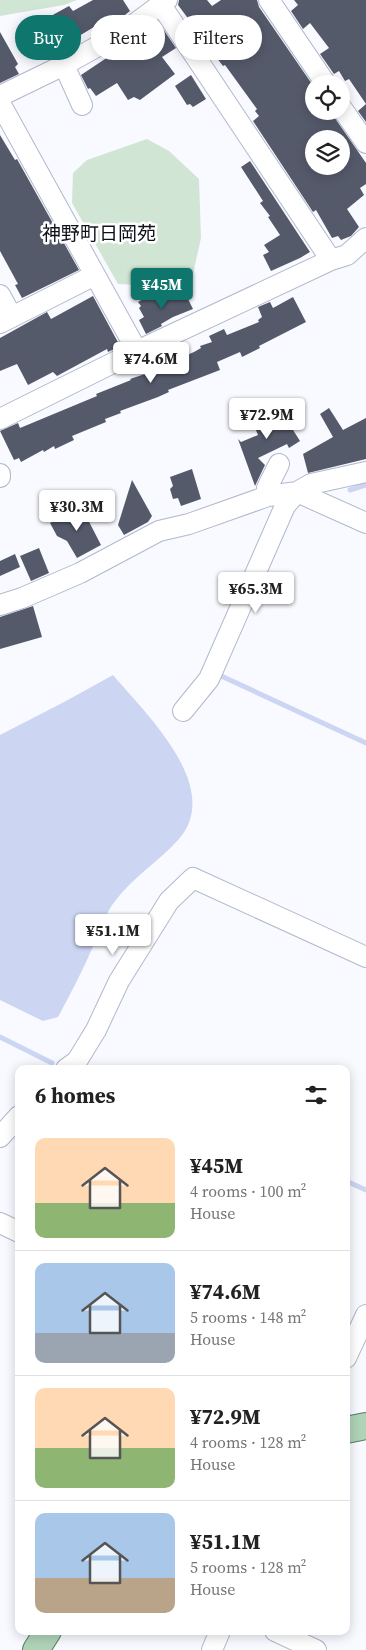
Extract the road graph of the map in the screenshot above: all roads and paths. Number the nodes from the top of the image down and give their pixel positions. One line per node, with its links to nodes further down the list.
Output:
1 (269, 0): 4 (street)
2 (164, 2): 3 (street); 11 (street)
3 (64, 65): 5 (street); 7 (street)
4 (320, 75)
5 (0, 96)
6 (0, 103): 12 (street)
7 (82, 105)
8 (350, 120): 9 (street)
9 (366, 143)
10 (366, 238): 11 (street)
11 (331, 260): 15 (street)
12 (95, 275): 14 (street); 15 (street)
13 (0, 295): 14 (street)
14 (6, 320)
15 (137, 351): 16 (street)
16 (0, 419)
17 (279, 464): 20 (street)
18 (366, 472): 19 (street)
19 (296, 492): 20 (street); 21 (street); 23 (street)
20 (268, 496): 22 (street)
21 (366, 524)
22 (0, 605)
23 (183, 711)
24 (366, 957): 25 (street)
25 (72, 1065)
26 (15, 1120): 27 (street)
27 (0, 1137)
28 (0, 1223): 29 (street)
29 (15, 1230)
30 (366, 1315): 31 (street)
31 (350, 1349)
32 (366, 1426): 33 (main road)
33 (350, 1429)
34 (45, 1635): 37 (main road)
35 (218, 1635): 38 (street)
36 (283, 1635): 39 (street)
37 (36, 1650)
38 (212, 1650)
39 (316, 1650)

